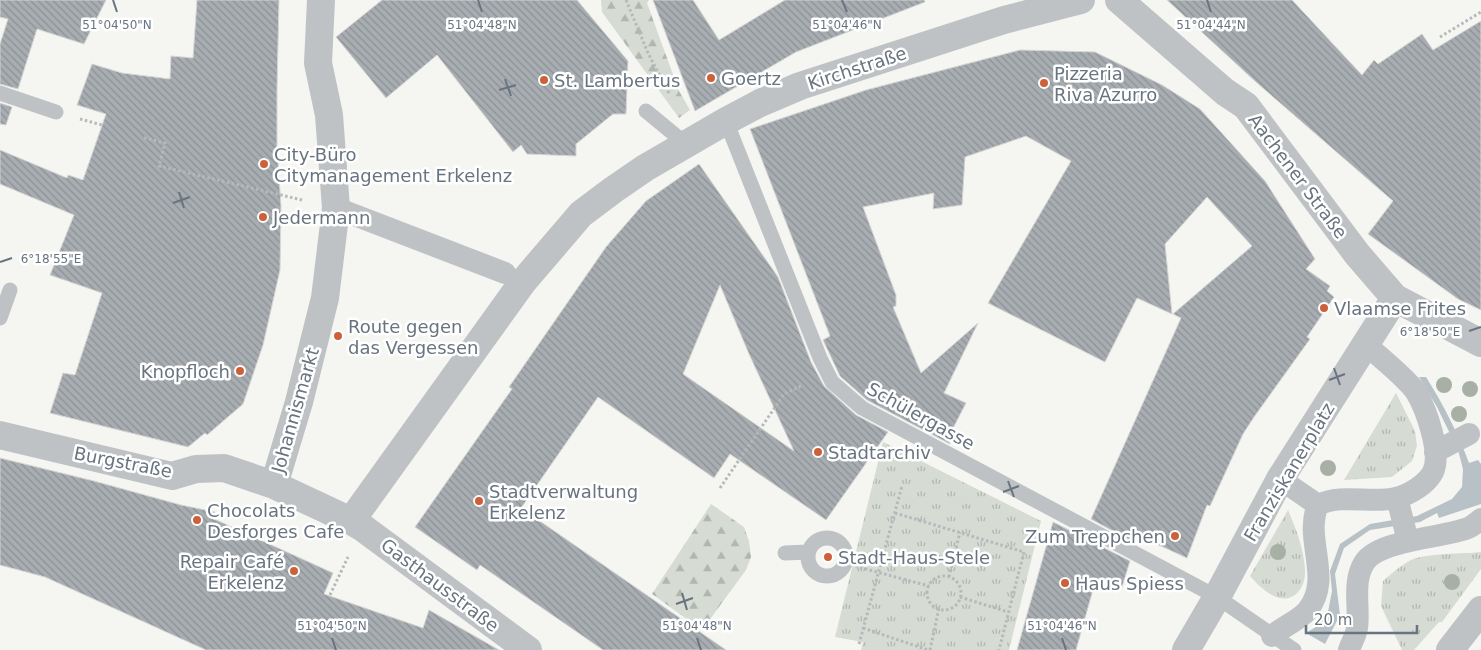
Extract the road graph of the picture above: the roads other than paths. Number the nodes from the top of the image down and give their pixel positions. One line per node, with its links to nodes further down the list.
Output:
1 (321, 0): 10 (street, Johannismarkt)
2 (1081, 0): 4 (street, Kirchstraße)
3 (1119, 0): 13 (street, Aachener Straße)
4 (1034, 6): 8 (street, Kirchstraße)
5 (0, 93): 6 (lane)
6 (56, 112)
7 (646, 112): 9 (lane)
8 (726, 121): 9 (street, Kirchstraße); 27 (lane, Schülergasse)
9 (686, 144): 24 (street, Kirchstraße)
10 (340, 209): 11 (street); 20 (street, Johannismarkt)
11 (505, 273)
12 (10, 290): 14 (lane)
13 (1395, 298): 15 (street, Aachener Straße); 16 (street, Franziskanerplatz)
14 (0, 318)
15 (1481, 344)
16 (1366, 345): 18 (street); 19 (street, Franziskanerplatz)
17 (0, 435): 20 (street, Burgstraße)
18 (1463, 438): 23 (street)
19 (1280, 479): 21 (street); 27 (street, Franziskanerplatz)
20 (274, 486): 24 (street, Johannismarkt)
21 (1318, 505): 23 (street); 29 (street)
22 (1481, 520): 23 (street)
23 (1403, 521): 33 (street)
24 (357, 524): 30 (street, Gasthausstraße)
25 (808, 552): 25 (lane); 26 (lane)
26 (785, 553)
27 (1217, 597): 29 (lane, Schülergasse); 31 (street)
28 (1481, 610): 34 (street)
29 (1272, 636): 32 (lane, Schülergasse)
30 (528, 650)
31 (1186, 650)
32 (1294, 650)
33 (1348, 650)
34 (1450, 650)

